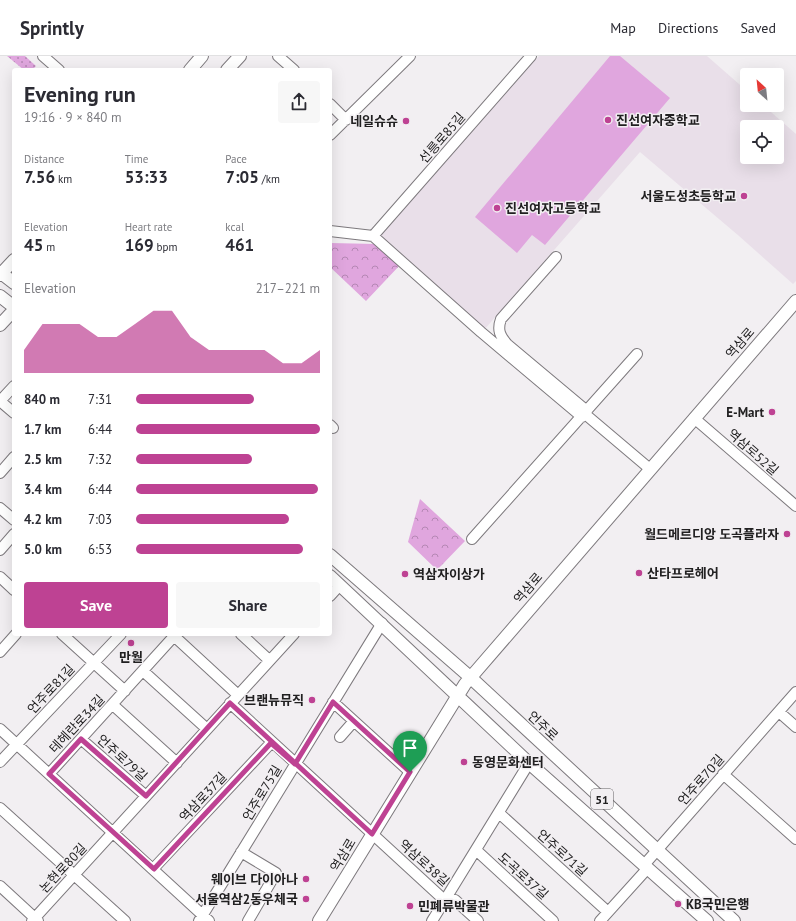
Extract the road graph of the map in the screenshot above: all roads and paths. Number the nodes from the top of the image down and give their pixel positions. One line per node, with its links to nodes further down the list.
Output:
1 (202, 56): 8 (main road)
2 (240, 56): 9 (main road)
3 (278, 56): 10 (street)
4 (410, 56): 12 (street)
5 (531, 56): 15 (street, 선릉로85길)
6 (49, 58): 7 (street)
7 (57, 68)
8 (192, 68)
9 (229, 68)
10 (292, 68)
11 (332, 106): 12 (street)
12 (346, 120): 13 (street)
13 (332, 133)
14 (332, 231): 15 (street)
15 (373, 236): 29 (street)
16 (556, 257): 29 (street)
17 (12, 262): 18 (main road)
18 (0, 273): 19 (main road)
19 (12, 282)
20 (0, 296): 22 (main road)
21 (796, 300): 30 (main road, 역삼로)
22 (12, 306)
23 (12, 310): 24 (main road)
24 (0, 325)
25 (637, 354): 29 (street)
26 (12, 388): 27 (street)
27 (0, 401): 28 (street)
28 (12, 412)
29 (585, 414): 32 (street); 38 (street)
30 (694, 418): 32 (main road, 역삼로); 34 (street, 역삼로52길)
31 (12, 459): 33 (street)
32 (650, 469): 58 (main road, 역삼로)
33 (0, 473)
34 (796, 506)
35 (0, 508): 36 (street)
36 (12, 518)
37 (12, 536): 39 (street)
38 (472, 539)
39 (0, 550)
40 (332, 557): 58 (main road, 언주로 / 51)
41 (0, 577): 44 (street)
42 (332, 578): 43 (main road, 51)
43 (340, 585): 45 (street); 46 (main road, 51)
44 (12, 588)
45 (332, 594)
46 (382, 623): 61 (main road, 51); 63 (street, 언주로75길)
47 (14, 636): 54 (street)
48 (64, 636): 56 (street)
49 (119, 636): 56 (street, 언주로81길)
50 (174, 636): 57 (street, 테헤란로34길)
51 (176, 636): 62 (street)
52 (243, 636): 55 (street)
53 (292, 636): 55 (street, 언주로79길)
54 (0, 652)
55 (269, 660): 62 (street, 언주로79길)
56 (94, 663): 59 (street); 74 (street, 언주로81길)
57 (143, 670): 59 (street, 테헤란로34길); 70 (street)
58 (470, 677): 61 (main road, 역삼로); 89 (main road, 언주로 / 51)
59 (125, 691): 65 (street, 테헤란로34길)
60 (796, 692): 66 (street, 언주로70길)
61 (458, 694): 77 (main road, 51); 79 (main road, 역삼로)
62 (238, 695): 64 (street, 언주로79길)
63 (333, 702): 67 (street); 78 (street, 언주로75길)
64 (230, 703): 70 (street, 언주로79길); 73 (street)
65 (113, 705): 72 (street, 테헤란로34길); 76 (street)
66 (779, 712): 68 (street); 81 (street, 언주로70길)
67 (354, 721): 71 (street); 79 (street)
68 (796, 727)
69 (0, 728): 74 (street, 테헤란로34길)
70 (207, 729): 76 (street, 언주로79길)
71 (340, 737)
72 (81, 739): 80 (street, 테헤란로34길); 82 (street, 언주로79길)
73 (271, 743): 78 (street); 92 (street, 역삼로37길)
74 (17, 744): 75 (street, 언주로81길); 80 (street, 테헤란로34길)
75 (0, 762)
76 (176, 763): 82 (street, 언주로79길)
77 (530, 763): 84 (street); 91 (main road, 51)
78 (295, 764): 86 (street); 90 (street, 언주로75길)
79 (410, 772): 86 (main road, 역삼로)
80 (49, 774): 85 (street, 테헤란로34길)
81 (723, 774): 87 (street); 89 (street, 언주로70길)
82 (146, 796): 85 (street, 언주로79길)
83 (0, 808): 93 (street)
84 (499, 814): 88 (street); 96 (street, 언주로71길)
85 (113, 832): 92 (street, 테헤란로34길); 93 (street, 논현로80길)
86 (372, 834): 95 (street, 역삼로38길); 101 (main road, 역삼로)
87 (796, 839)
88 (476, 850): 95 (street); 104 (street, 도곡로37길)
89 (657, 850): 91 (street, 언주로70길); 107 (main road, 언주로 / 51)
90 (241, 852): 97 (street, 언주로75길); 100 (street)
91 (646, 867): 96 (street, 언주로70길); 106 (main road, 51)
92 (154, 869): 97 (street, 테헤란로34길)
93 (74, 875): 98 (street, 논현로80길); 99 (street)
94 (0, 886): 98 (street)
95 (447, 897): 102 (street); 103 (street, 역삼로38길)
96 (608, 912): 105 (street, 언주로70길)
97 (203, 919)
98 (35, 920)
99 (125, 921)
100 (248, 921)
101 (319, 921)
102 (432, 921)
103 (478, 921)
104 (553, 921)
105 (600, 921)
106 (707, 921)
107 (734, 921)

